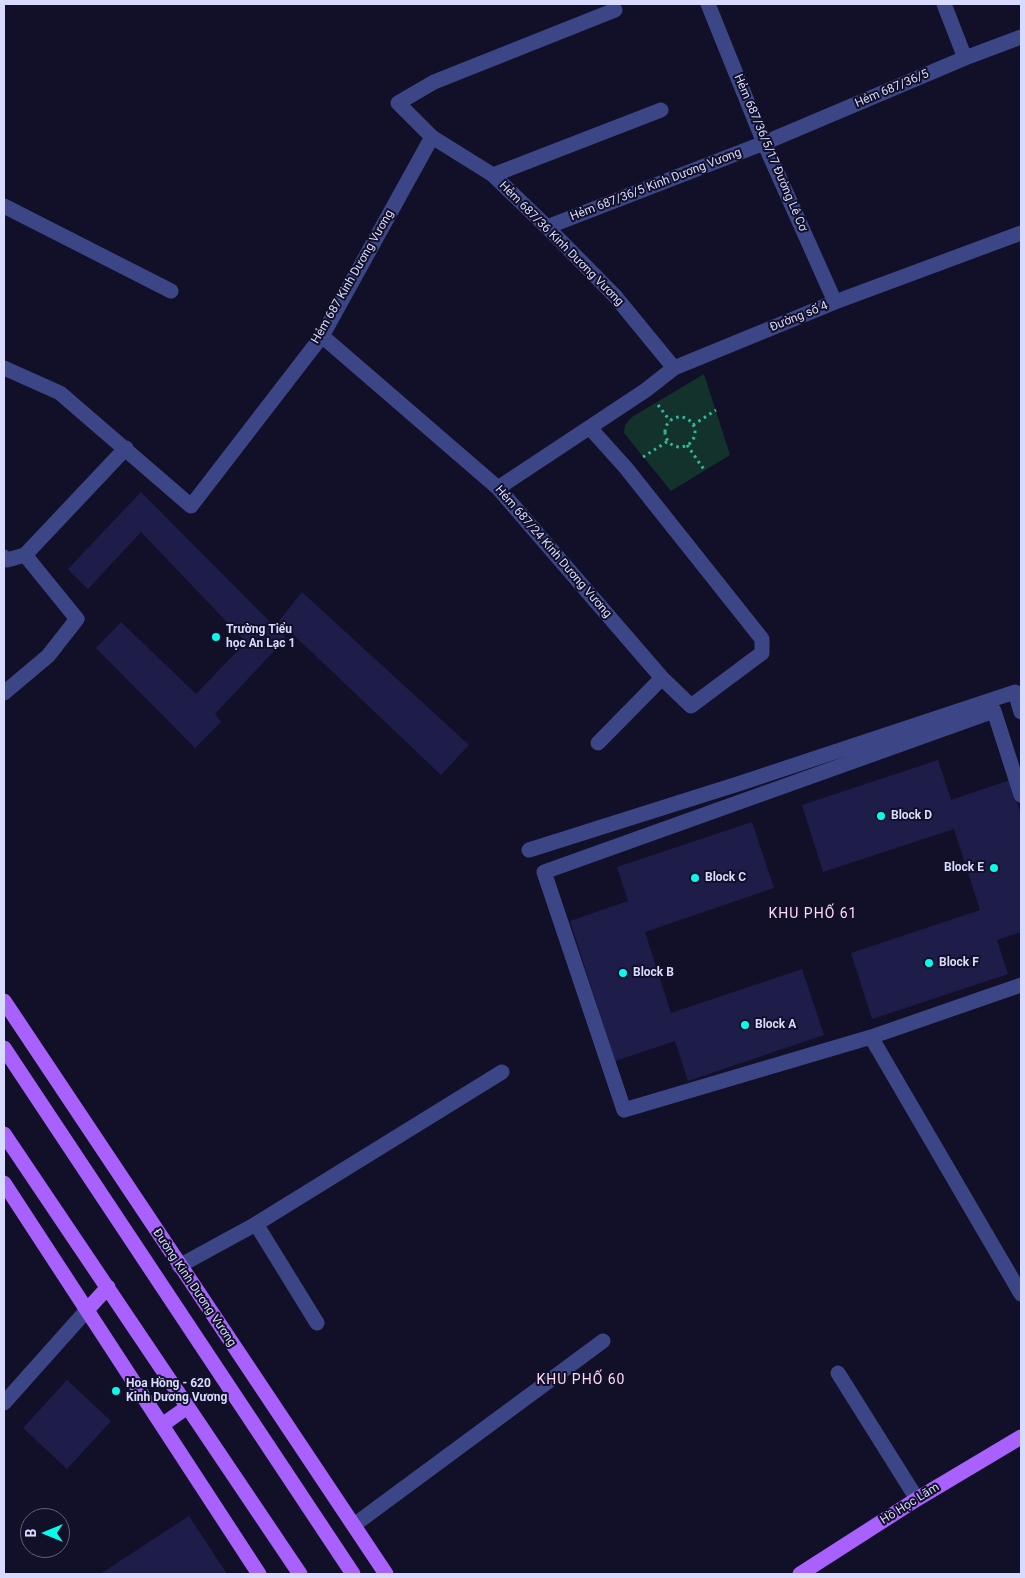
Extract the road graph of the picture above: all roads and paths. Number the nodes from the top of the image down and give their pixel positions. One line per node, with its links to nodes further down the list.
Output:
1 (708, 4): 8 (street, Hẻm 687/36/5/17 Đường Lê Cơ)
2 (944, 4): 5 (street)
3 (614, 10): 7 (street, Hẻm 687/36 Kinh Dương Vương)
4 (1021, 37): 5 (street, Hẻm 687/36/5)
5 (965, 58): 8 (street, Hẻm 687/36/5)
6 (661, 110): 9 (street)
7 (432, 137): 9 (street, Hẻm 687/36 Kinh Dương Vương); 15 (street, Hẻm 687 Kinh Dương Vương)
8 (764, 143): 11 (street, Hẻm 687/36/5 Kinh Dương Vương); 14 (street, Hẻm 687/36/5/17 Đường Lê Cơ)
9 (493, 176): 11 (street, Hẻm 687/36 Kinh Dương Vương)
10 (4, 206): 13 (street)
11 (547, 227): 17 (street, Hẻm 687/36 Kinh Dương Vương)
12 (1021, 233): 14 (street, Đường số 4)
13 (171, 291)
14 (835, 302): 17 (street, Đường số 4)
15 (322, 336): 23 (street, Hẻm 687 Kinh Dương Vương); 26 (street, Hẻm 687/24 Kinh Dương Vương)
16 (4, 368): 23 (street)
17 (674, 368): 20 (street, Đường số 4)
18 (716, 410): 19 (path)
19 (693, 425): 21 (path); 22 (path)
20 (590, 428): 24 (street); 26 (street, Đường số 4)
21 (668, 441): 22 (path); 24 (path)
22 (687, 445): 25 (path)
23 (126, 448): 27 (street)
24 (626, 468): 29 (street)
25 (705, 471)
26 (498, 488): 29 (street, Hẻm 687/24 Kinh Dương Vương)
27 (24, 555): 28 (street); 30 (street)
28 (4, 556)
29 (662, 678): 32 (street)
30 (4, 693)
31 (1021, 712): 34 (street)
32 (598, 743)
33 (1021, 795): 37 (street)
34 (529, 850)
35 (1021, 985): 37 (street)
36 (4, 1002): 43 (main road, Đường Kinh Dương Vương)
37 (871, 1038): 45 (street)
38 (4, 1048): 58 (main road)
39 (502, 1072): 42 (street)
40 (4, 1134): 44 (main road)
41 (4, 1183): 46 (main road)
42 (256, 1224): 43 (street); 47 (street)
43 (179, 1266): 55 (main road, Đường Kinh Dương Vương)
44 (108, 1286): 46 (main road); 51 (main road)
45 (1021, 1294)
46 (86, 1310): 50 (street); 52 (main road)
47 (317, 1323)
48 (603, 1341): 55 (street)
49 (838, 1374): 54 (street)
50 (4, 1403)
51 (186, 1408): 52 (main road); 57 (main road)
52 (162, 1425): 56 (main road)
53 (1021, 1437): 54 (main road, Hồ Học Lãm)
54 (917, 1499): 60 (main road, Hồ Học Lãm)
55 (354, 1525): 59 (main road, Đường Kinh Dương Vương)
56 (260, 1574)
57 (300, 1574)
58 (352, 1574)
59 (386, 1574)
60 (800, 1574)

